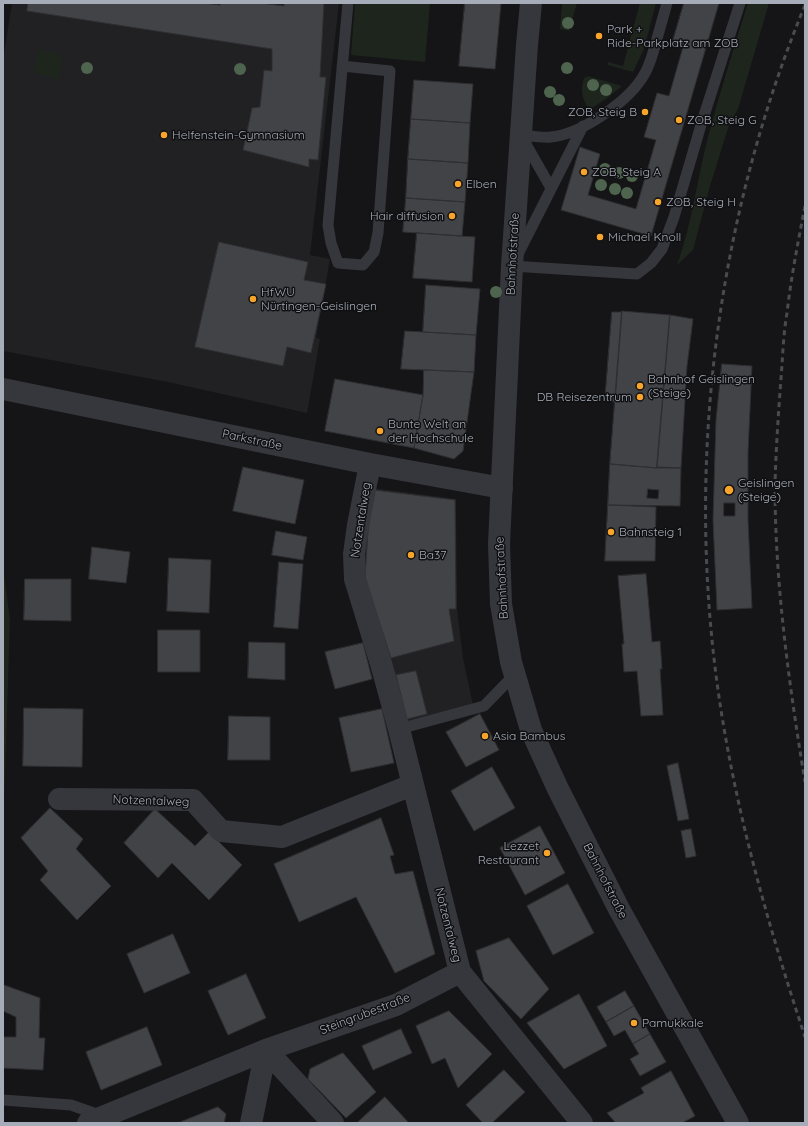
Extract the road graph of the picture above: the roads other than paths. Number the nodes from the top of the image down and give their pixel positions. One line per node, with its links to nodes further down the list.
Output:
1 (348, 3): 5 (lane)
2 (531, 3): 7 (street, Bahnhofstraße)
3 (667, 3): 6 (lane)
4 (740, 3): 9 (lane)
5 (342, 66): 5 (lane)
6 (583, 126): 7 (lane); 8 (lane)
7 (521, 135): 8 (lane); 9 (street, Bahnhofstraße)
8 (551, 188): 9 (lane)
9 (512, 266): 12 (street, Bahnhofstraße)
10 (3, 389): 11 (street, Parkstraße)
11 (370, 464): 12 (street, Parkstraße); 14 (street, Notzentalweg)
12 (502, 488): 13 (street, Bahnhofstraße)
13 (514, 675): 14 (lane); 24 (street, Bahnhofstraße)
14 (398, 729): 15 (street, Notzentalweg)
15 (412, 785): 16 (street, Notzentalweg); 17 (street, Notzentalweg)
16 (59, 799)
17 (460, 972): 18 (street, Steingrubestraße); 23 (street)
18 (266, 1050): 20 (street, Steingrubestraße); 21 (street); 22 (street)
19 (3, 1100): 20 (lane)
20 (96, 1120)
21 (251, 1123)
22 (333, 1123)
23 (582, 1123)
24 (738, 1123)

